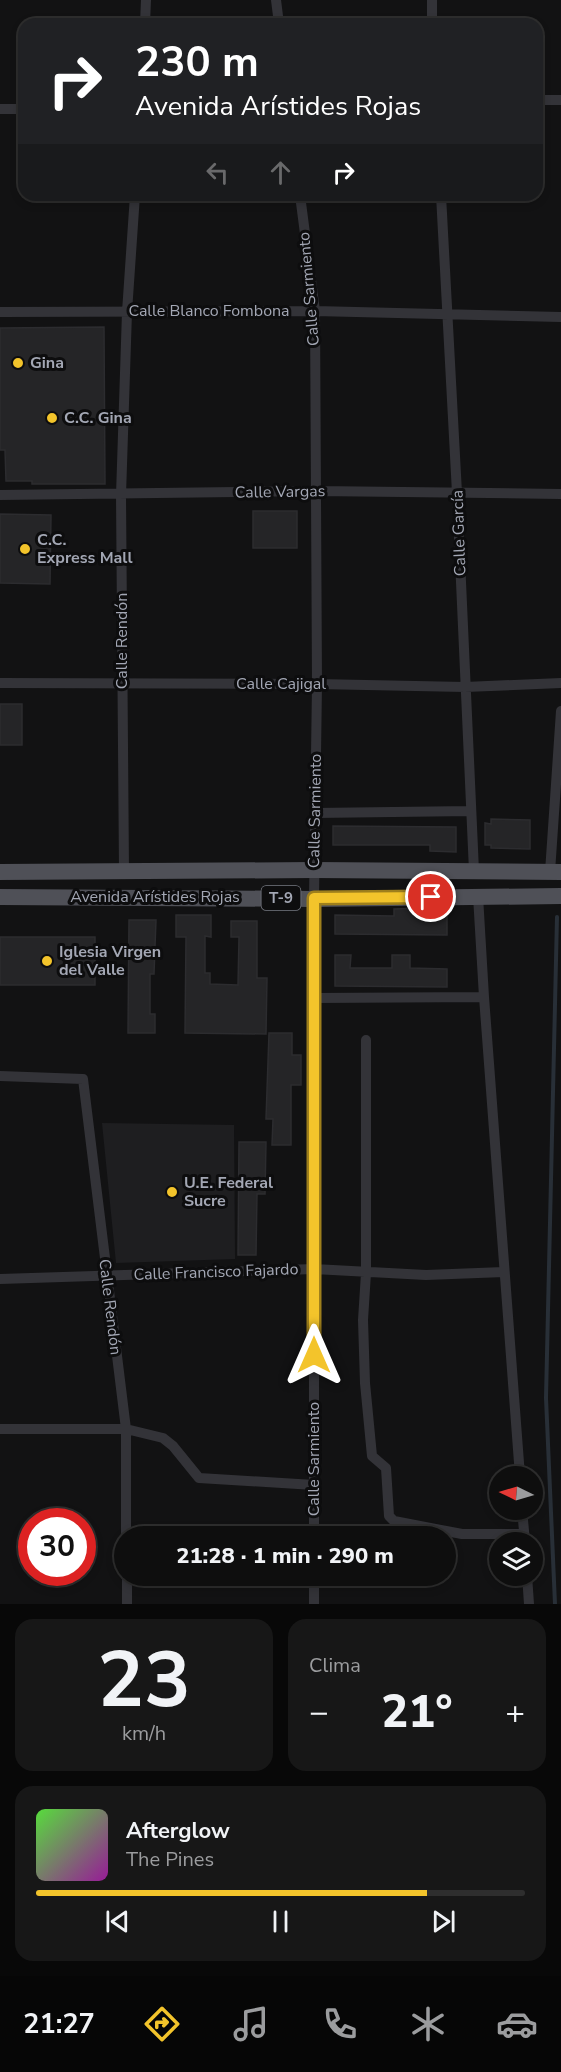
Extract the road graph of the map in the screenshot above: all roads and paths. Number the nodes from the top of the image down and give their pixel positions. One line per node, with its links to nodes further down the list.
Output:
1 (146, 0): 4 (street)
2 (276, 0): 5 (street)
3 (432, 0): 6 (street)
4 (145, 18)
5 (278, 18)
6 (432, 18)
7 (543, 100): 8 (street)
8 (561, 100)
9 (18, 109): 10 (street)
10 (0, 110)
11 (135, 201): 16 (street, Calle Rendón)
12 (301, 201): 14 (street, Calle Sarmiento)
13 (441, 201): 17 (street, Calle García)
14 (315, 310): 16 (street, Calle Blanco Fombona); 17 (street, Calle Blanco Fombona); 19 (street, Calle Sarmiento)
15 (0, 312): 16 (street, Calle Blanco Fombona)
16 (127, 312): 23 (street, Calle Rendón)
17 (447, 313): 18 (street, Calle Blanco Fombona); 20 (street, Calle García)
18 (561, 316)
19 (316, 491): 20 (street, Calle Vargas); 23 (street, Calle Vargas); 26 (street, Calle Sarmiento)
20 (457, 493): 21 (street, Calle Vargas); 28 (street, Calle García)
21 (561, 494)
22 (0, 495): 23 (street, Calle Vargas)
23 (122, 495): 25 (street, Calle Rendón)
24 (0, 683): 25 (street, Calle Cajigal)
25 (122, 684): 26 (street, Calle Cajigal); 33 (street, Calle Rendón)
26 (316, 684): 28 (street, Calle Cajigal); 31 (street, Calle Sarmiento)
27 (561, 684): 28 (street, Calle Cajigal)
28 (465, 687): 30 (street, Calle García)
29 (561, 711): 36 (street)
30 (471, 811): 31 (street); 35 (street, Calle García)
31 (315, 813): 32 (street, Calle Sarmiento)
32 (314, 870): 33 (main road, Avenida Arístides Rojas / T-9); 35 (main road, Avenida Arístides Rojas / T-9); 40 (street, Calle Sarmiento)
33 (124, 871): 34 (main road, Avenida Arístides Rojas / T-9)
34 (0, 872)
35 (474, 872): 36 (main road, Avenida Arístides Rojas / T-9)
36 (556, 872)
37 (478, 896): 38 (main road, Avenida Arístides Rojas / T-9); 40 (main road, Avenida Arístides Rojas / T-9); 41 (street)
38 (561, 896)
39 (0, 897): 40 (main road, Avenida Arístides Rojas / T-9)
40 (314, 898): 42 (street, Calle Sarmiento)
41 (484, 997): 42 (street); 46 (street)
42 (315, 998): 45 (street, Calle Sarmiento)
43 (366, 1040): 47 (street)
44 (0, 1076): 48 (street, Calle Rendón)
45 (314, 1269): 47 (street, Calle Francisco Fajardo); 48 (street, Calle Francisco Fajardo); 53 (street, Calle Sarmiento)
46 (504, 1272): 47 (street, Calle Francisco Fajardo); 52 (street)
47 (366, 1273): 56 (street)
48 (106, 1276): 49 (street, Calle Francisco Fajardo); 51 (street, Calle Rendón)
49 (0, 1279)
50 (0, 1429): 51 (street)
51 (126, 1429): 53 (street); 54 (street, Calle Rendón)
52 (518, 1466)
53 (314, 1485): 55 (street, Calle Sarmiento)
54 (126, 1526)
55 (314, 1526)
56 (489, 1536)
57 (127, 1586): 60 (street)
58 (314, 1586): 61 (street)
59 (528, 1586): 62 (street)
60 (127, 1604)
61 (314, 1604)
62 (530, 1604)

